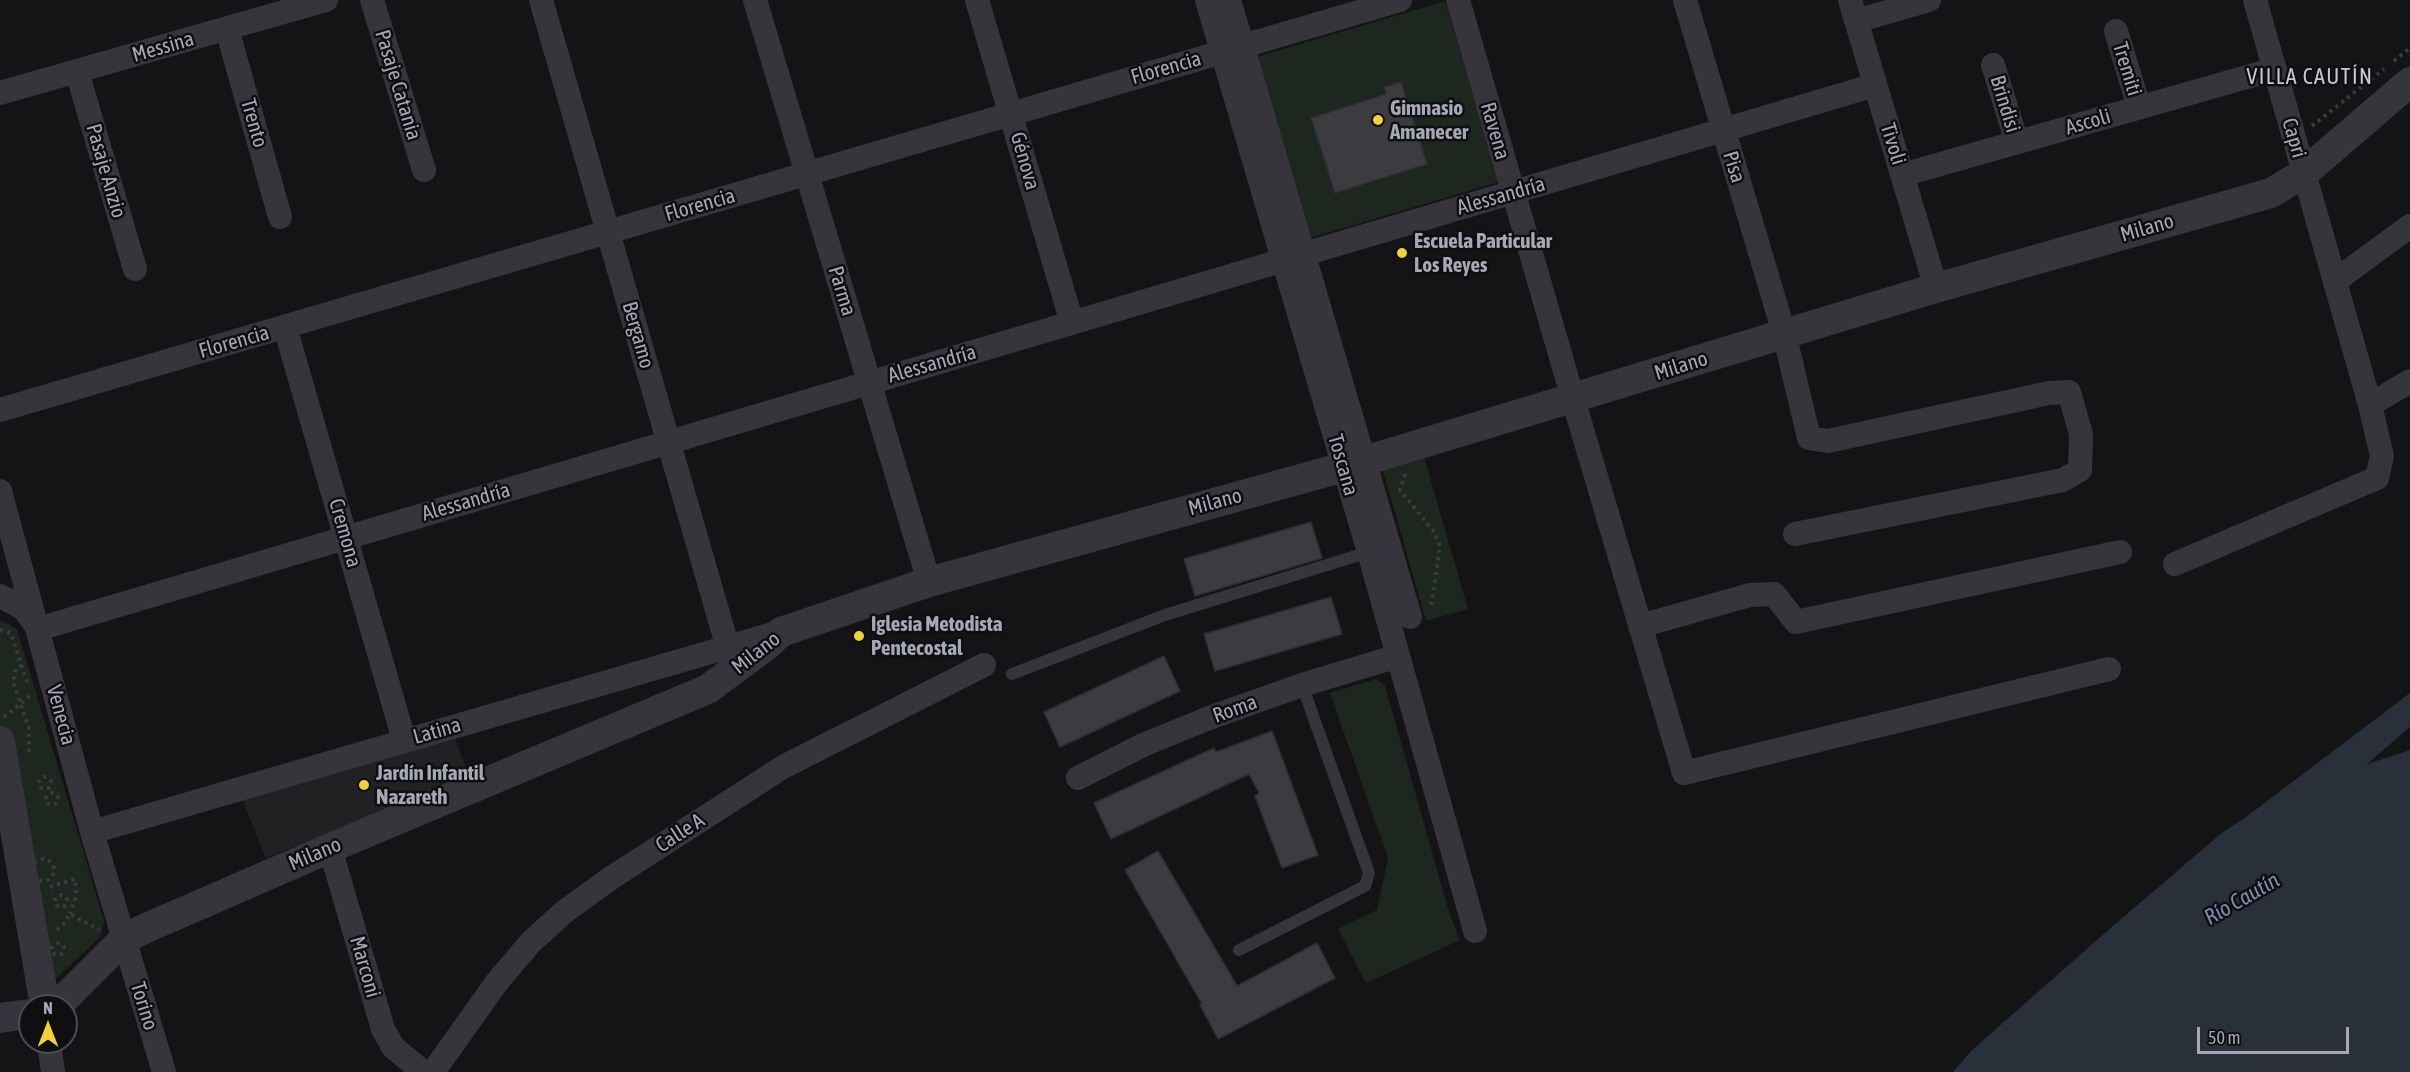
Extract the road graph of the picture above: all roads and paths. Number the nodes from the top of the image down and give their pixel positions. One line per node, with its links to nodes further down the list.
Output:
1 (326, 0): 14 (street, Messina)
2 (372, 0): 29 (street, Pasaje Catania)
3 (541, 0): 36 (street, Bergamo)
4 (755, 0): 31 (street, Parma)
5 (978, 0): 25 (street, Génova)
6 (1207, 0): 17 (street, Toscana)
7 (1229, 0): 17 (street, Toscana)
8 (1400, 0): 17 (street, Florencia)
9 (1458, 0): 33 (street, Ravena)
10 (1685, 0): 26 (street, Pisa)
11 (1929, 0): 13 (street)
12 (2255, 0): 19 (street, Capri)
13 (1853, 11): 22 (street, Tivoli)
14 (227, 29): 20 (street, Messina); 34 (street, Trento)
15 (2116, 31): 24 (street, Tremiti)
16 (2410, 48): 27 (path)
17 (1232, 49): 25 (street, Florencia); 37 (street, Toscana)
18 (1993, 65): 28 (street, Brindisi)
19 (2274, 69): 24 (street, Ascoli); 27 (street, Capri)
20 (77, 72): 23 (street, Messina); 38 (street, Pasaje Anzio)
21 (2410, 82): 30 (street, Milano)
22 (1875, 85): 26 (street, Alessandría); 32 (street, Tivoli)
23 (0, 93)
24 (2139, 107): 28 (street, Ascoli)
25 (1012, 114): 31 (street, Florencia); 41 (street, Génova)
26 (1724, 130): 33 (street, Alessandría); 43 (street, Pisa)
27 (2295, 139): 30 (street, Capri)
28 (2017, 142): 32 (street, Ascoli)
29 (424, 170)
30 (2304, 173): 39 (street, Capri); 40 (street, Milano)
31 (807, 174): 36 (street, Florencia); 45 (street, Parma)
32 (1902, 175): 40 (street, Tivoli)
33 (1513, 192): 37 (street, Alessandría); 46 (street, Ravena)
34 (280, 217)
35 (2410, 226): 39 (street)
36 (608, 232): 42 (street, Florencia); 49 (street, Bergamo)
37 (1294, 257): 41 (street, Alessandría); 51 (street, Toscana)
38 (135, 269)
39 (2335, 282): 47 (street, Capri)
40 (1936, 288): 43 (street, Milano)
41 (1072, 323): 45 (street, Alessandría)
42 (285, 327): 48 (street, Florencia); 54 (street, Cremona)
43 (1784, 333): 46 (street, Milano); 53 (street, Pisa)
44 (2410, 381): 47 (street)
45 (869, 383): 49 (street, Alessandría); 58 (street, Parma)
46 (1573, 399): 50 (street, Milano); 61 (street, Ravena)
47 (2370, 405): 57 (street, Capri)
48 (0, 410)
49 (669, 442): 54 (street, Alessandría); 64 (street, Bergamo)
50 (1400, 450): 51 (street, Milano); 60 (path)
51 (1354, 464): 55 (street, Toscana); 58 (street, Milano); 60 (street, Toscana)
52 (0, 491): 62 (street, Venecia)
53 (1795, 534)
54 (346, 538): 62 (street, Alessandría); 71 (street, Cremona)
55 (1369, 552): 63 (street, Toscana); 67 (lane)
56 (2120, 552): 61 (street)
57 (2175, 564)
58 (929, 582): 64 (street, Milano)
59 (0, 596): 62 (street)
60 (1416, 614)
61 (1640, 626): 66 (street, Ravena)
62 (38, 629): 76 (street, Venecia)
63 (1398, 656): 68 (street, Roma); 80 (street, Toscana)
64 (731, 659): 71 (street, Latina); 77 (street, Milano)
65 (984, 665): 92 (street, Calle A)
66 (2109, 669)
67 (1012, 674)
68 (1302, 685): 73 (street, Roma); 83 (lane)
69 (31, 695): 70 (path)
70 (0, 720)
71 (404, 740): 76 (street, Latina)
72 (0, 741): 75 (street)
73 (1078, 778)
74 (39, 783): 74 (path); 75 (path)
75 (15, 796): 84 (street)
76 (92, 831): 82 (street, Venecia)
77 (330, 848): 82 (street, Milano); 91 (street, Marconi)
78 (44, 888): 79 (path)
79 (70, 914): 81 (path); 82 (path)
80 (1474, 931)
81 (50, 934)
82 (124, 939): 85 (street, Milano); 90 (street, Torino)
83 (1239, 950)
84 (43, 994)
85 (69, 994)
86 (18, 1016): 87 (street)
87 (0, 1018)
88 (51, 1054): 89 (street)
89 (53, 1072)
90 (164, 1072)
91 (423, 1072)
92 (433, 1072)

